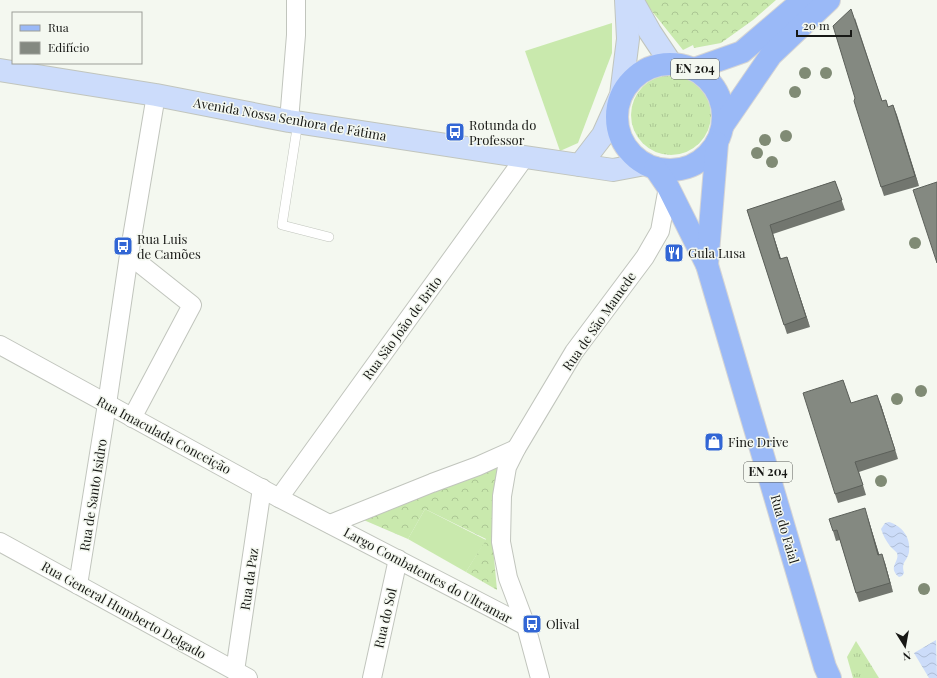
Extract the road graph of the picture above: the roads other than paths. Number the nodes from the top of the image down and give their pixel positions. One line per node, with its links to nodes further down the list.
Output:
1 (296, 0): 11 (street)
2 (626, 0): 10 (street)
3 (632, 0): 6 (street)
4 (803, 0): 7 (main road, EN 204)
5 (829, 0): 12 (main road)
6 (670, 62): 7 (main road, EN 204); 10 (main road, EN 204)
7 (694, 69): 12 (main road, EN 204)
8 (0, 70): 9 (street, Avenida Nossa Senhora de Fátima)
9 (156, 95): 11 (street, Avenida Nossa Senhora de Fátima); 18 (street, Rua de Santo Isidro)
10 (621, 95): 14 (street); 15 (main road, EN 204)
11 (294, 121): 13 (street, Avenida Nossa Senhora de Fátima); 17 (lane)
12 (720, 134): 15 (main road); 19 (main road, EN 204)
13 (524, 157): 14 (street, Avenida Nossa Senhora de Fátima); 25 (street, Rua São João de Brito)
14 (580, 164): 15 (street, Avenida Nossa Senhora de Fátima)
15 (650, 166): 16 (main road, EN 204)
16 (668, 187): 19 (main road, EN 204); 23 (street, Rua de São Mamede)
17 (329, 237)
18 (129, 255): 21 (street, Rua de Santo Isidro); 22 (street)
19 (707, 265): 34 (main road, Rua do Faial / EN 204)
20 (0, 344): 21 (street, Rua Imaculada Conceição)
21 (107, 404): 22 (street, Rua Imaculada Conceição); 29 (street, Rua de Santo Isidro)
22 (132, 418): 24 (street, Rua Imaculada Conceição)
23 (516, 449): 26 (street, Largo Combatentes do Ultramar); 30 (street, Largo Combatentes do Ultramar)
24 (262, 488): 25 (street, Rua Imaculada Conceição); 31 (street, Rua da Paz)
25 (279, 498): 26 (street, Rua Imaculada Conceição)
26 (330, 524): 28 (street, Largo Combatentes do Ultramar)
27 (0, 542): 29 (street, Rua General Humberto Delgado)
28 (398, 559): 30 (street, Largo Combatentes do Ultramar); 32 (street, Rua do Sol)
29 (78, 585): 31 (street, Rua General Humberto Delgado)
30 (526, 626): 33 (street)
31 (241, 674)
32 (372, 678)
33 (540, 678)
34 (830, 678)

